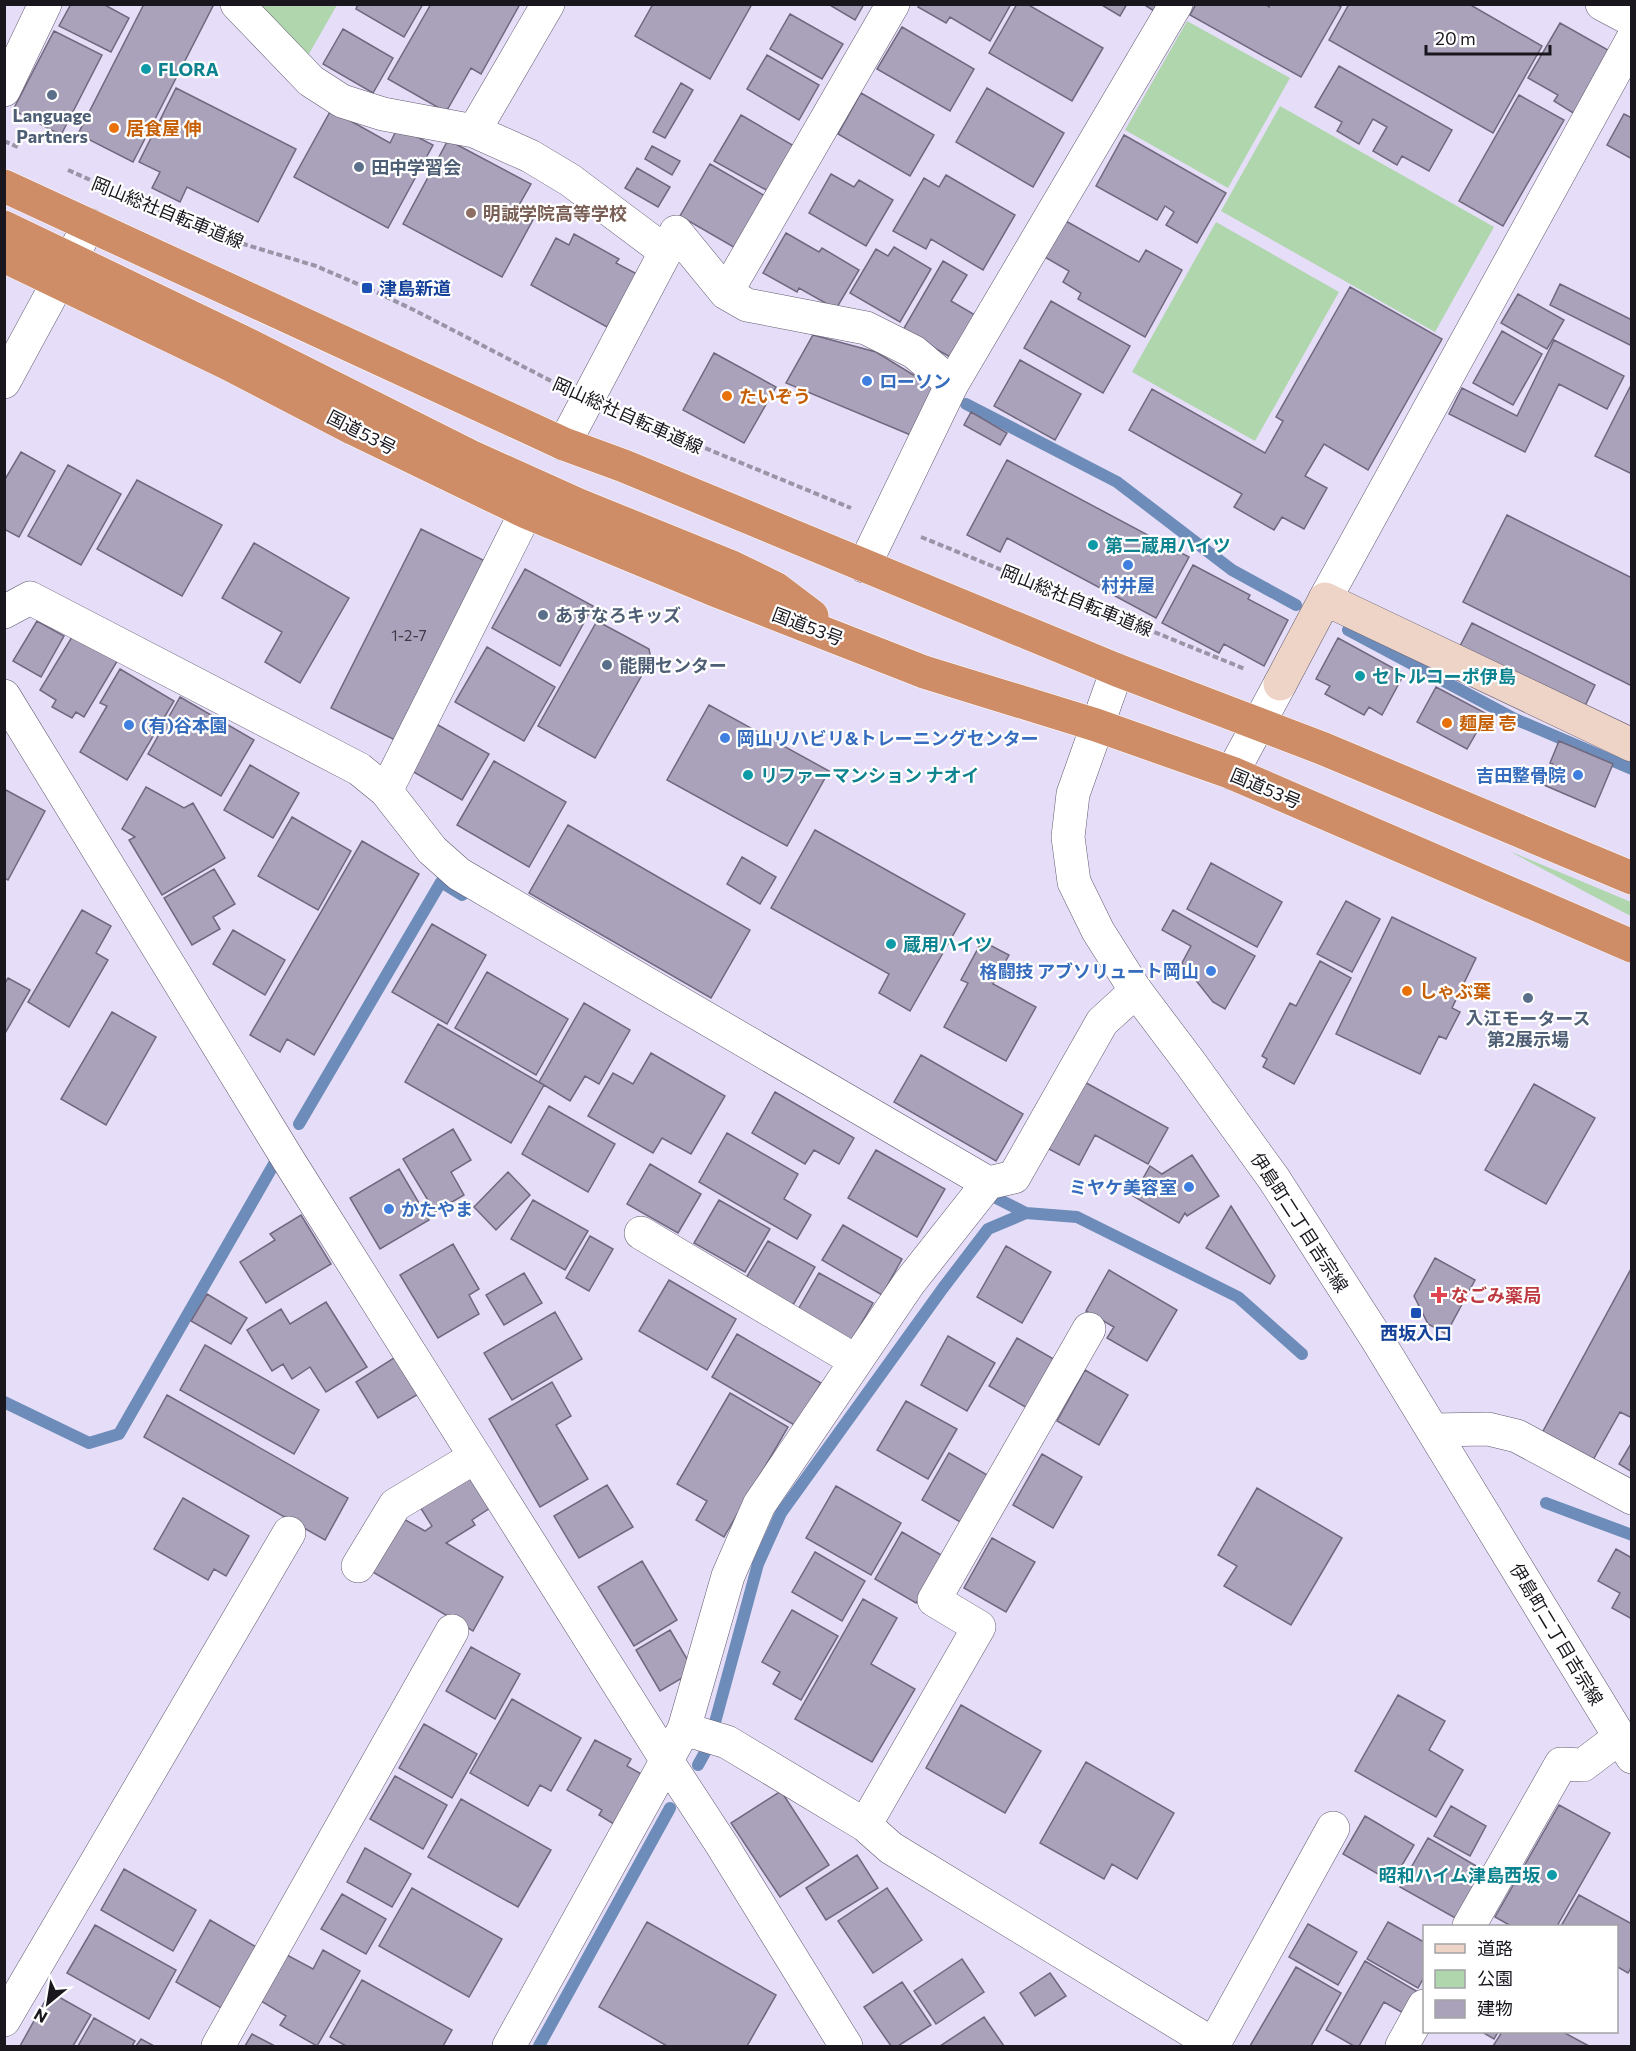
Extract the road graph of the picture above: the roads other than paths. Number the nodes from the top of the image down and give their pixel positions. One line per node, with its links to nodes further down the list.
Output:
1 (45, 4): 9 (street)
2 (237, 4): 10 (street)
3 (548, 4): 10 (street)
4 (893, 4): 17 (street)
5 (1176, 4): 19 (street)
6 (1602, 4): 7 (street)
7 (1632, 21)
8 (1632, 40): 23 (street)
9 (4, 90)
10 (474, 131): 14 (street)
11 (4, 186): 12 (highway)
12 (89, 225): 16 (street); 20 (highway)
13 (4, 227): 16 (highway)
14 (666, 252): 17 (street); 20 (street)
15 (4, 256): 16 (highway, 国道53号)
16 (65, 269): 18 (street); 21 (highway, 国道53号); 25 (highway)
17 (726, 293): 19 (street)
18 (4, 382)
19 (952, 384): 22 (street)
20 (564, 444): 22 (highway)
21 (526, 512): 25 (highway, 国道53号); 33 (street)
22 (864, 566): 26 (highway)
23 (1325, 599): 27 (main road); 31 (main road)
24 (4, 612): 33 (street)
25 (845, 640): 30 (highway, 国道53号)
26 (1117, 670): 29 (highway); 30 (street, 伊島町二丁目吉宗線)
27 (1280, 684): 29 (street)
28 (4, 696): 42 (street)
29 (1259, 723): 32 (street); 34 (highway)
30 (1096, 725): 32 (highway, 国道53号); 36 (street, 伊島町二丁目吉宗線)
31 (1632, 745)
32 (1232, 773): 35 (highway, 国道53号)
33 (386, 791): 37 (street)
34 (1632, 878)
35 (1632, 946)
36 (1136, 991): 37 (street); 41 (street, 伊島町二丁目吉宗線)
37 (988, 1183): 40 (street)
38 (641, 1233): 40 (street)
39 (1089, 1329): 50 (street)
40 (856, 1361): 47 (street)
41 (1433, 1430): 43 (street); 48 (street, 伊島町二丁目吉宗線)
42 (475, 1457): 45 (street); 49 (street)
43 (1632, 1498)
44 (289, 1533): 54 (street)
45 (358, 1566)
46 (453, 1631): 56 (street)
47 (689, 1731): 49 (street); 50 (street)
48 (1626, 1747): 52 (street)
49 (667, 1761): 57 (street); 58 (street)
50 (865, 1825): 55 (street)
51 (1333, 1828): 55 (street)
52 (1470, 1925)
53 (1423, 2009): 59 (street)
54 (4, 2020)
55 (1215, 2045)
56 (218, 2046)
57 (509, 2046)
58 (846, 2046)
59 (1402, 2046)

